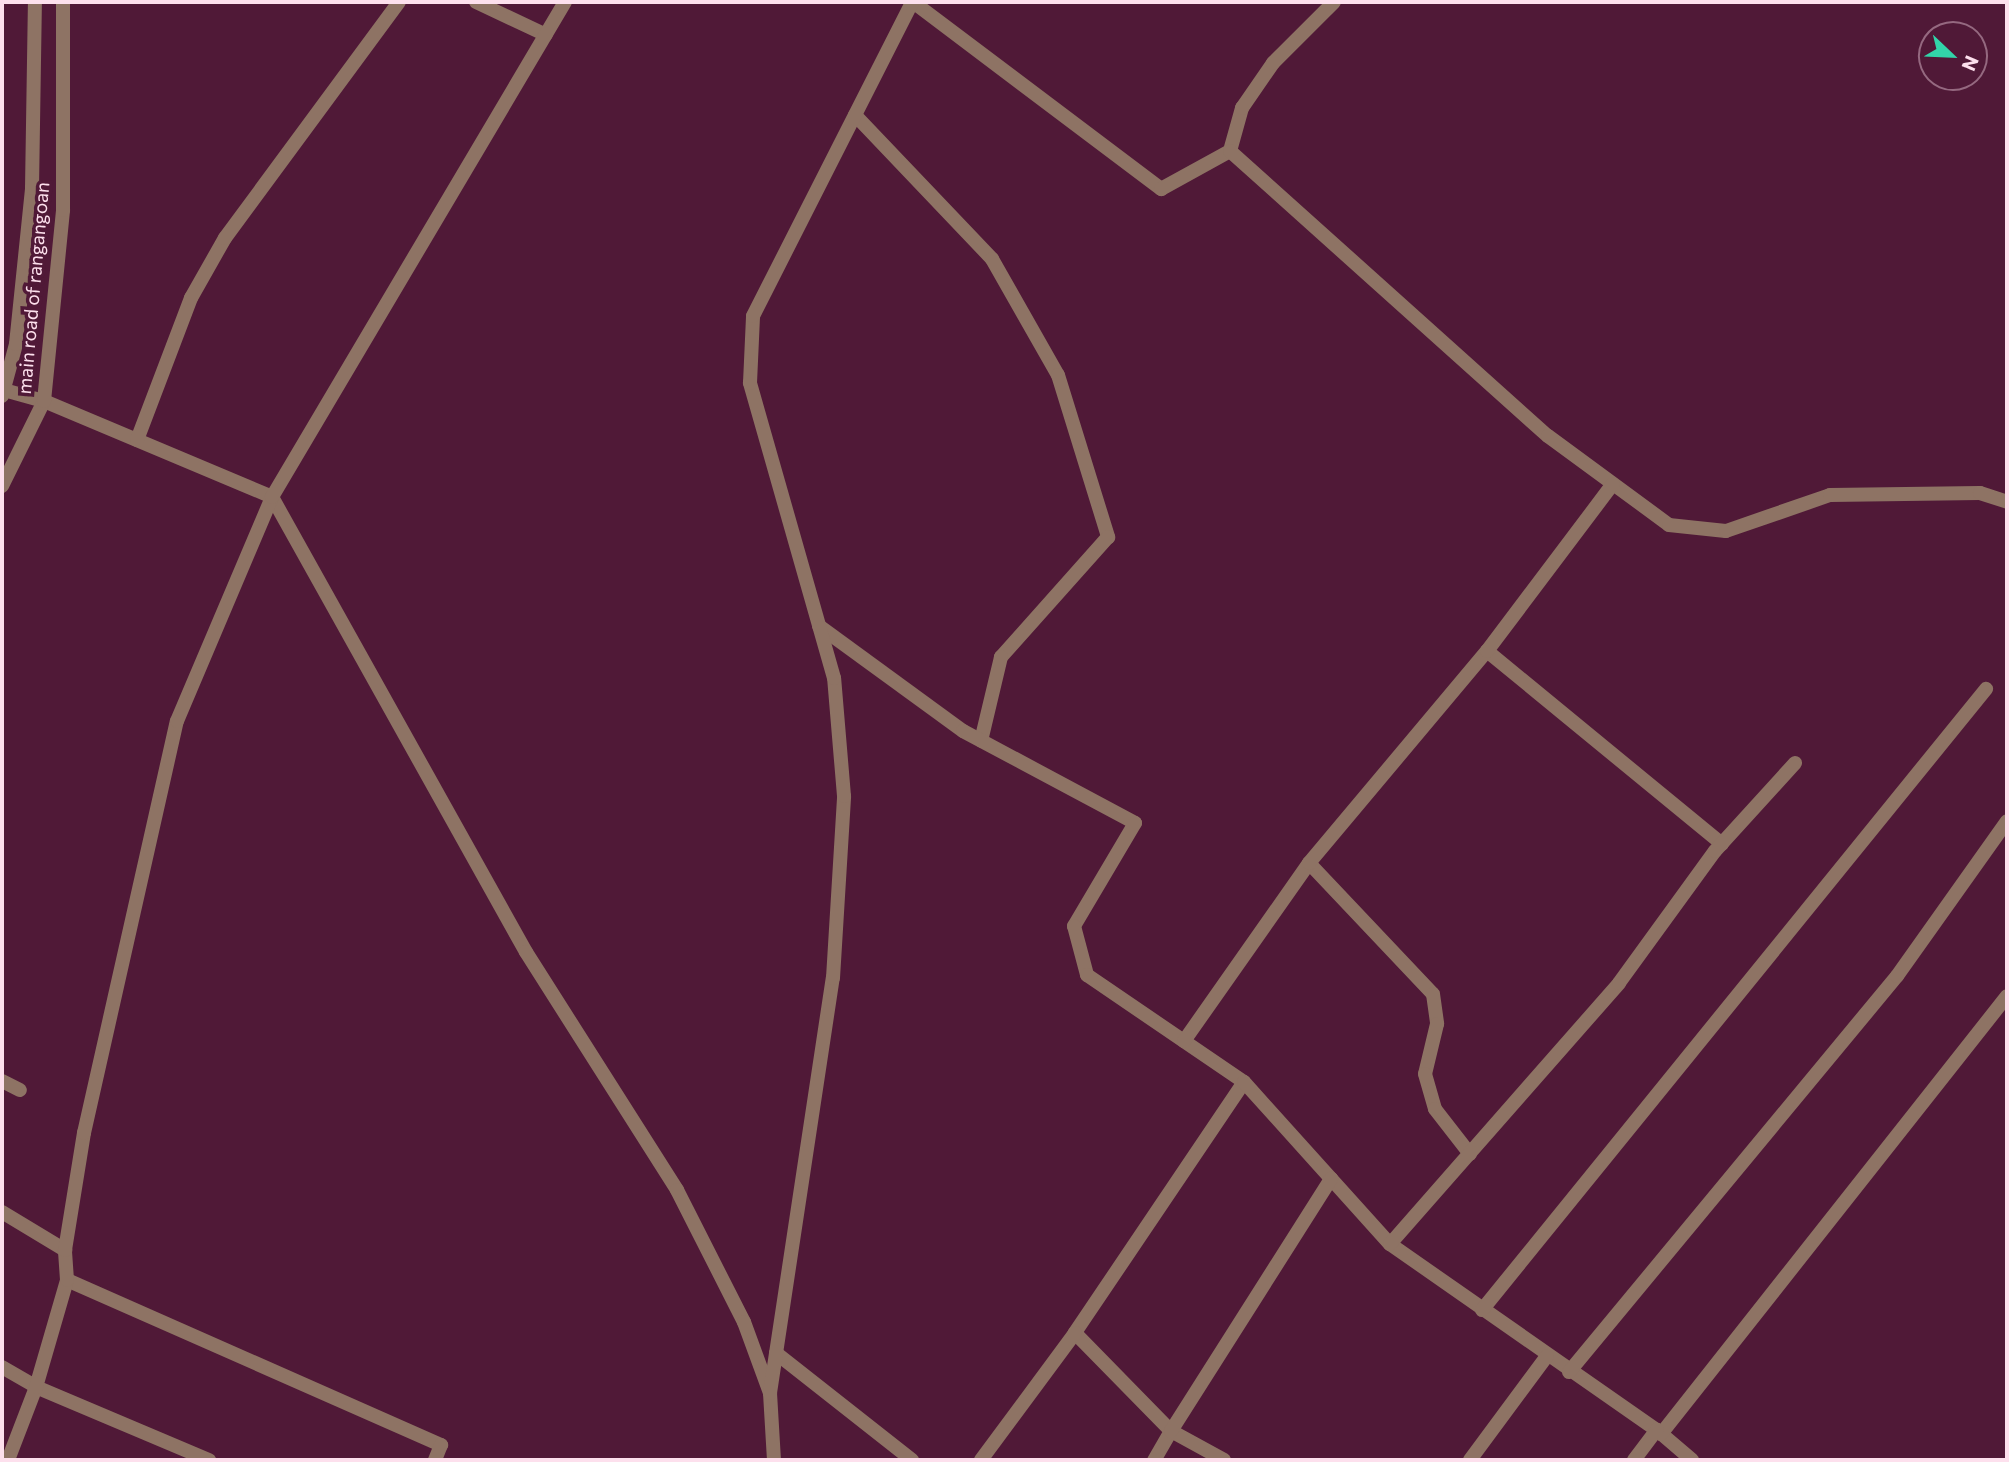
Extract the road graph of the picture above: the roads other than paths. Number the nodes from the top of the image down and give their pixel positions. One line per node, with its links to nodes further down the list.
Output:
1 (35, 2): 11 (street, main road of rangangoan)
2 (63, 2): 12 (street, main road of rangangoan)
3 (398, 2): 13 (street)
4 (476, 2): 8 (street)
5 (565, 2): 8 (street)
6 (912, 2): 9 (street); 10 (street)
7 (1334, 2): 10 (street)
8 (546, 35): 16 (street)
9 (855, 115): 18 (street); 21 (street)
10 (1230, 151): 14 (street)
11 (3, 393): 12 (street)
12 (44, 401): 13 (street); 15 (street, main road of rangangoan)
13 (137, 440): 16 (street)
14 (1613, 484): 17 (street); 19 (street)
15 (2, 486)
16 (272, 497): 35 (street); 44 (street)
17 (2007, 502)
18 (819, 626): 21 (street); 39 (street)
19 (1487, 651): 24 (street); 25 (street)
20 (1986, 689): 37 (street)
21 (981, 741): 27 (street)
22 (1795, 763): 24 (street)
23 (2007, 821): 42 (street)
24 (1721, 844): 31 (street)
25 (1309, 863): 27 (street); 31 (street)
26 (2007, 996): 46 (street)
27 (1184, 1041): 29 (street)
28 (2, 1081): 30 (street)
29 (1244, 1082): 32 (street); 38 (street)
30 (20, 1090)
31 (1470, 1154): 34 (street)
32 (1331, 1179): 34 (street); 45 (street)
33 (2, 1212): 35 (street)
34 (1390, 1244): 37 (street)
35 (65, 1250): 36 (street)
36 (66, 1280): 43 (street); 49 (street)
37 (1482, 1310): 40 (street)
38 (1075, 1333): 45 (street); 52 (street)
39 (776, 1353): 44 (street); 51 (street)
40 (1547, 1356): 42 (street); 55 (street)
41 (2, 1367): 43 (street)
42 (1569, 1372): 46 (street)
43 (36, 1387): 47 (street); 48 (street)
44 (770, 1393): 50 (street)
45 (1171, 1431): 53 (street); 54 (street)
46 (1659, 1432): 56 (street); 57 (street)
47 (8, 1460)
48 (209, 1460)
49 (435, 1460)
50 (774, 1460)
51 (912, 1460)
52 (982, 1460)
53 (1154, 1460)
54 (1224, 1460)
55 (1470, 1460)
56 (1634, 1460)
57 (1692, 1460)

